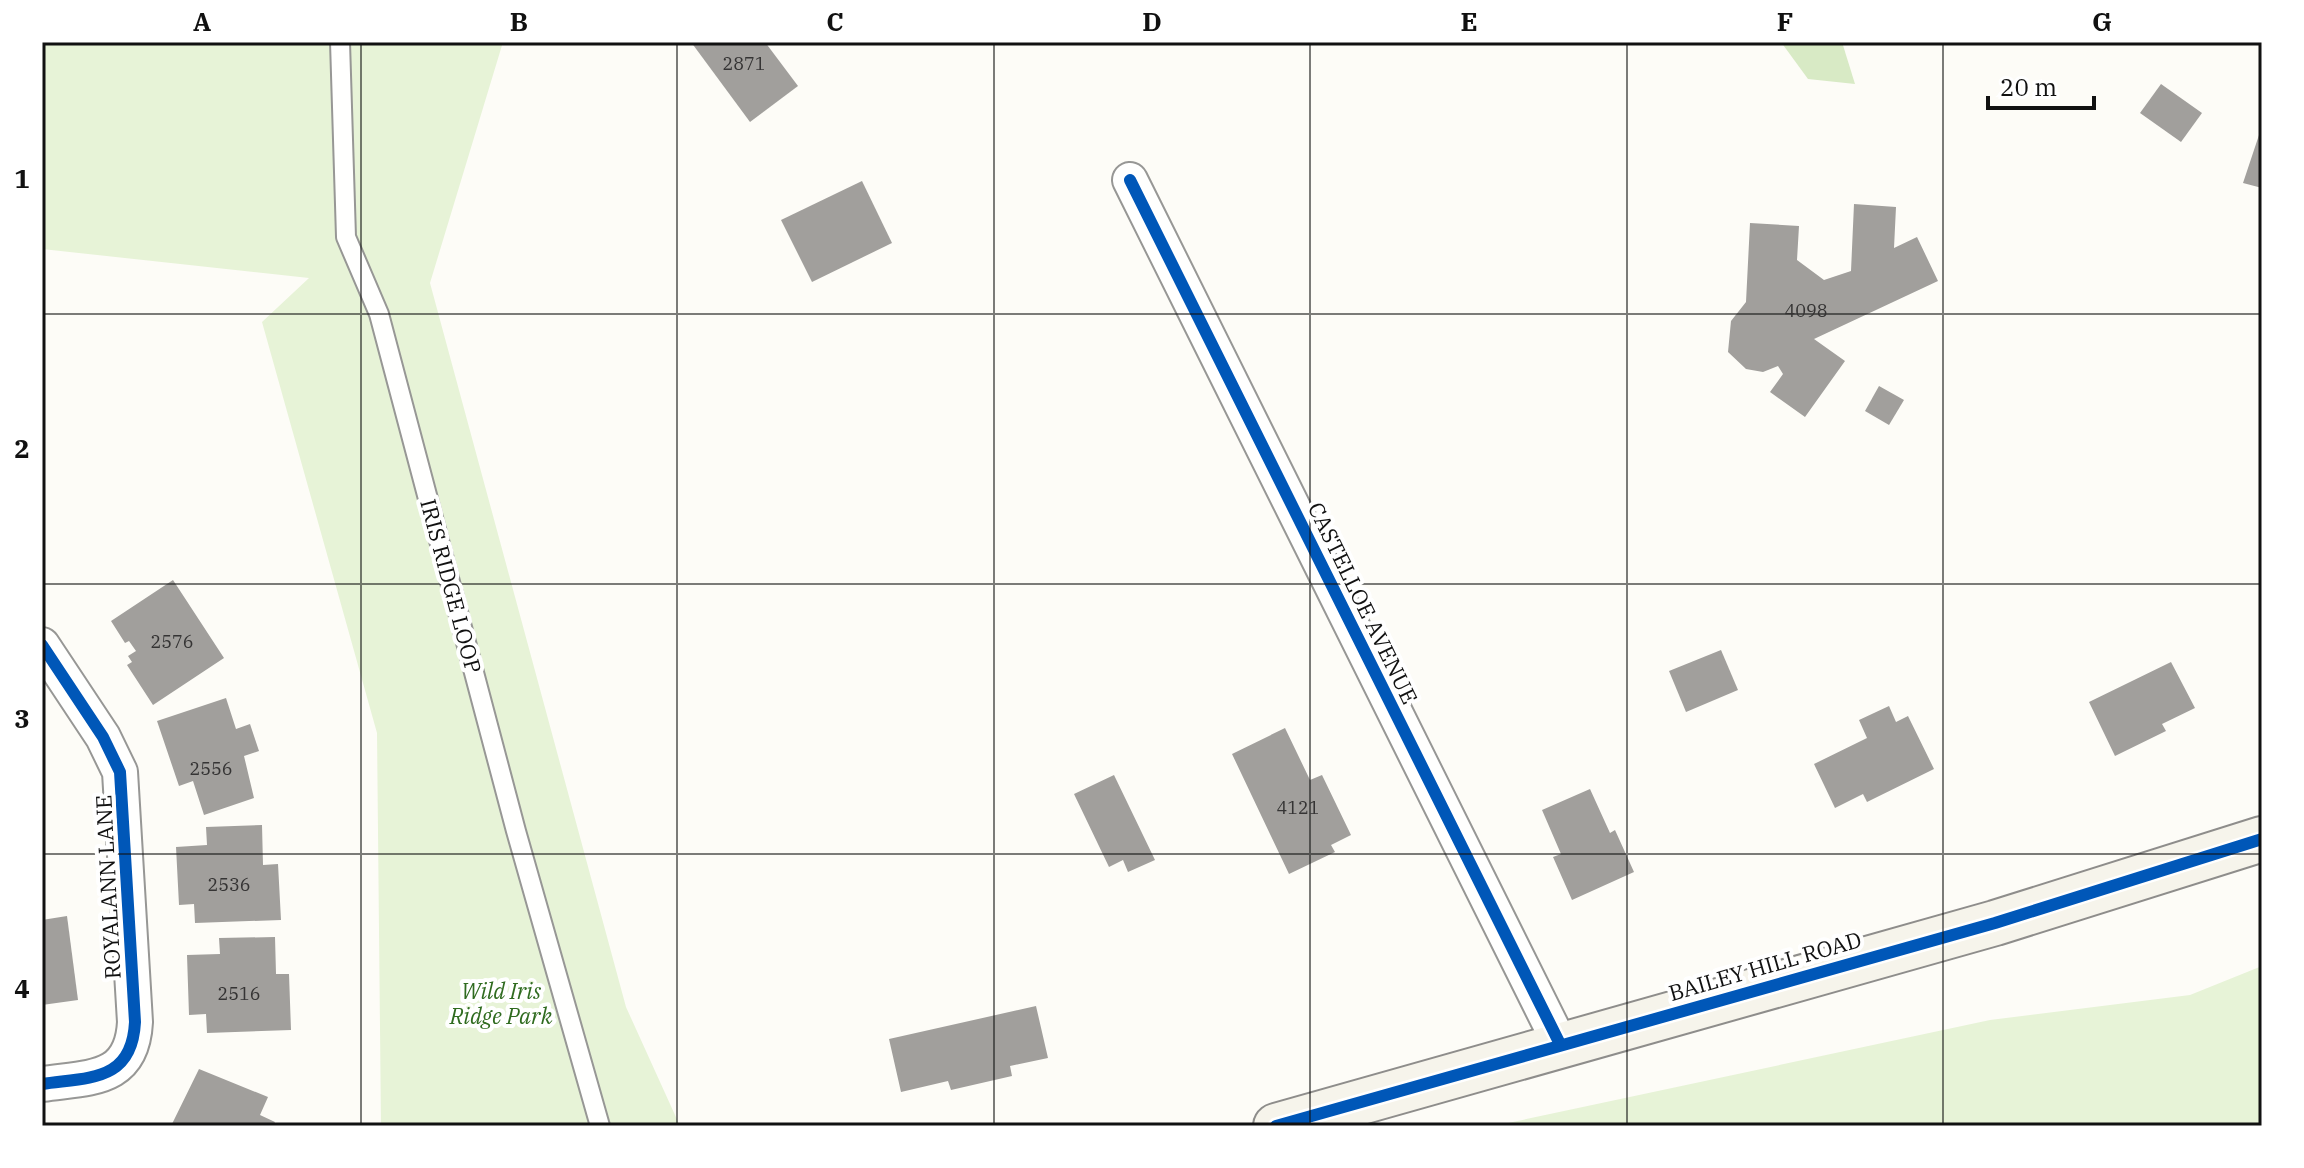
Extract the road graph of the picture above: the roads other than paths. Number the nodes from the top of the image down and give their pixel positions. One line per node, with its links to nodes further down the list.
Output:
1 (340, 42): 7 (lane, IRIS RIDGE LOOP)
2 (1130, 180): 5 (street, CASTELLOE AVENUE)
3 (42, 645): 6 (street, ROYALANN LANE)
4 (2262, 839): 5 (main road, BAILEY HILL ROAD)
5 (1560, 1044): 8 (main road, BAILEY HILL ROAD)
6 (42, 1084)
7 (600, 1126)
8 (1276, 1126)

